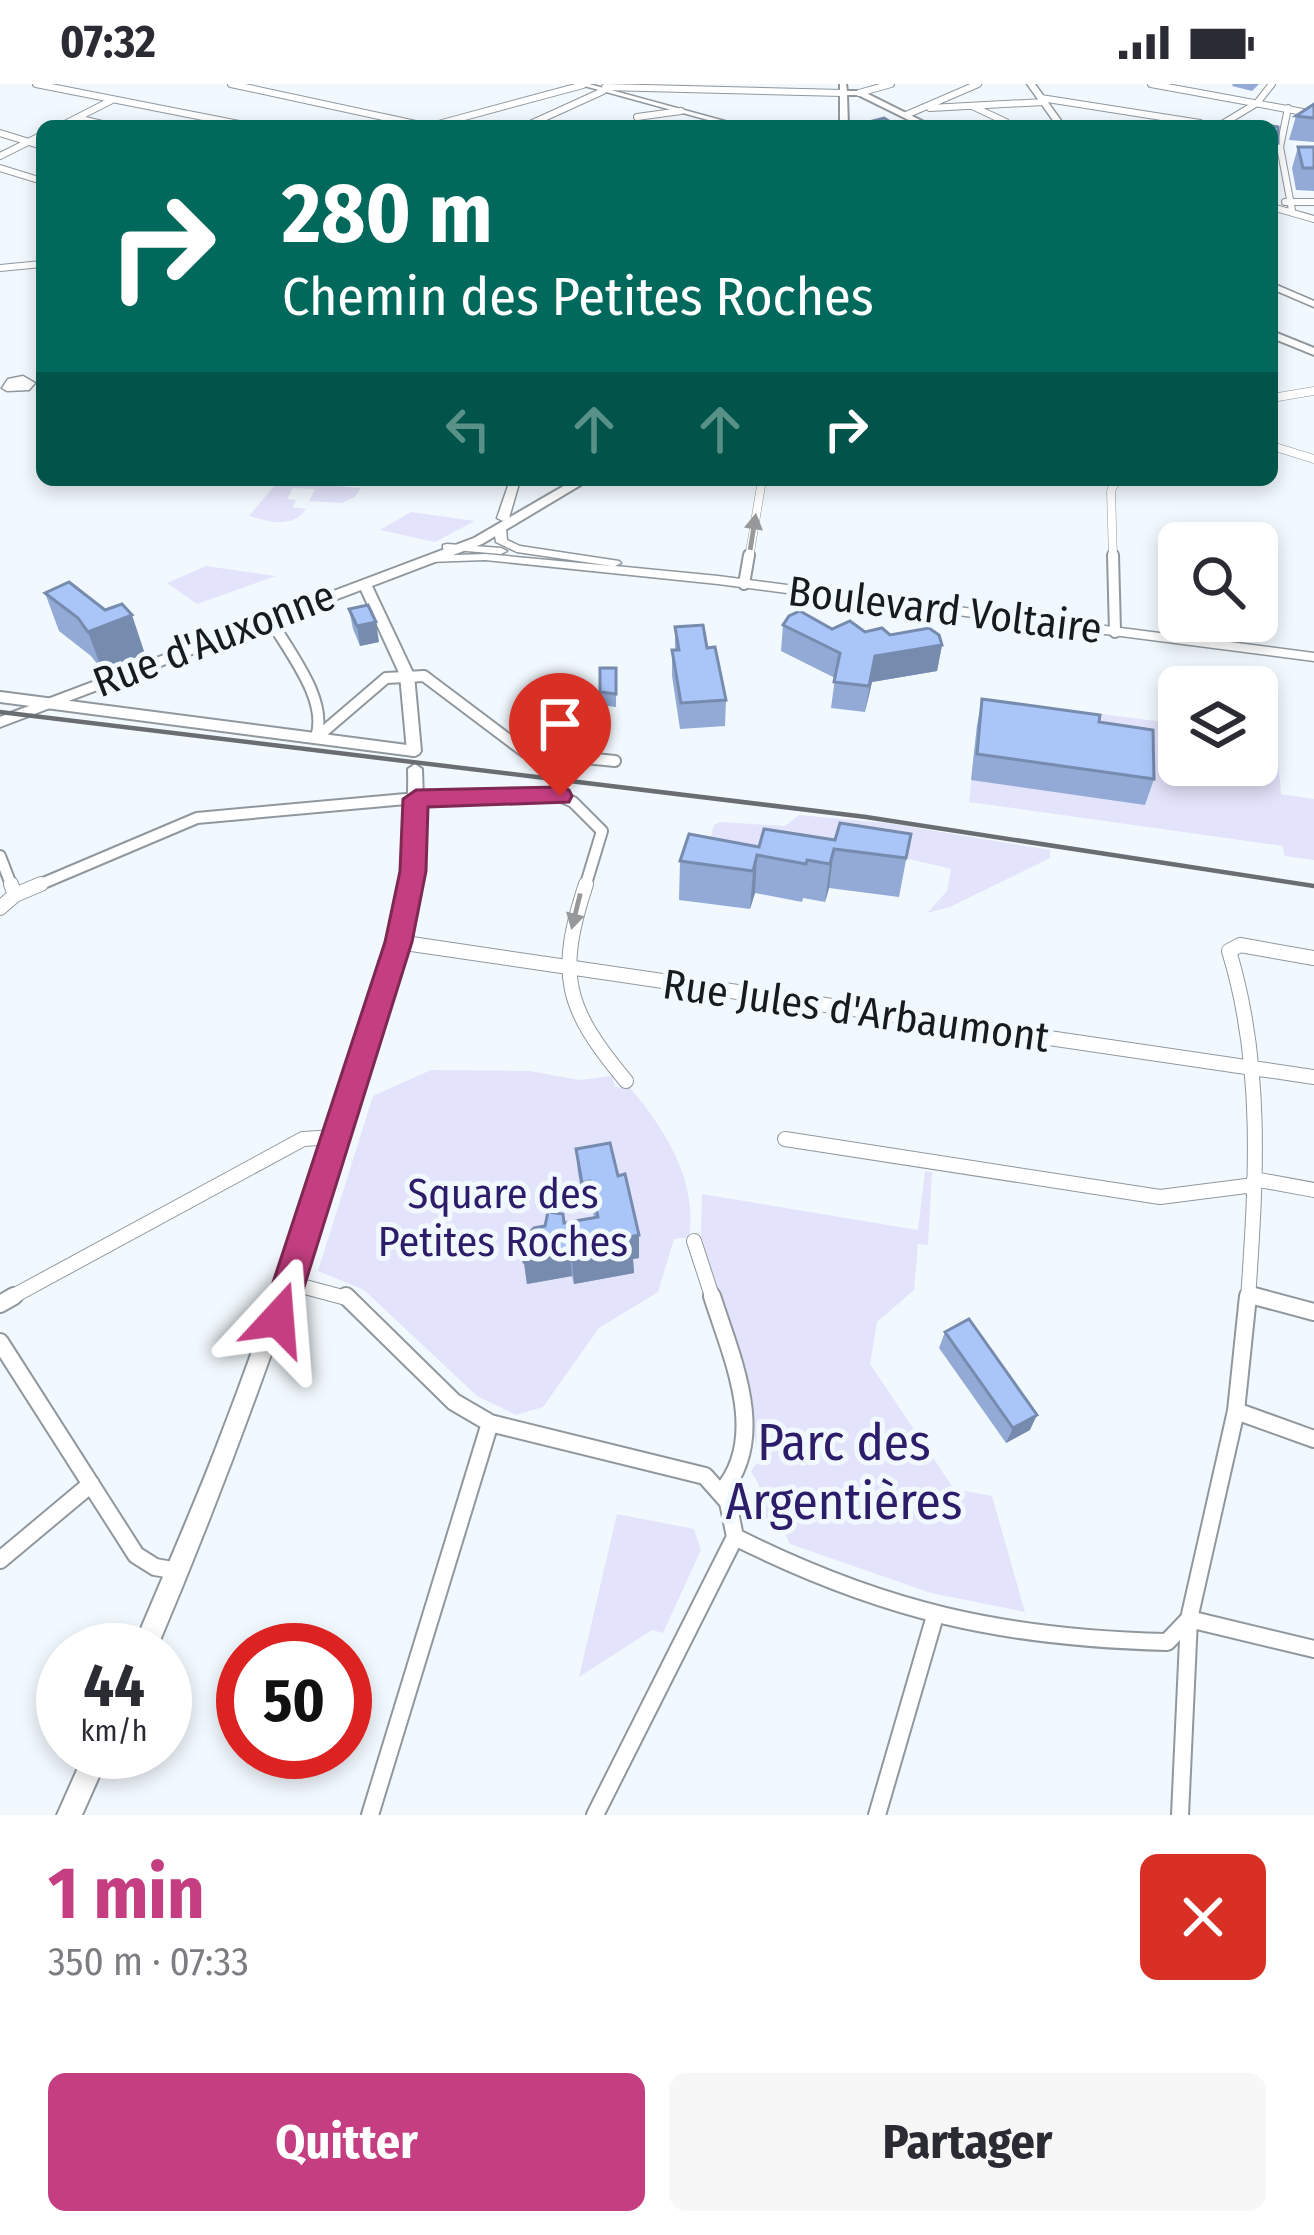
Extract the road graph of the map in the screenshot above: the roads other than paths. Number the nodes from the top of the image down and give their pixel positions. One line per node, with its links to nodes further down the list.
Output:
1 (36, 84): 12 (street)
2 (230, 84): 26 (street)
3 (582, 84): 8 (street); 27 (street)
4 (891, 84): 11 (street)
5 (978, 84): 16 (street)
6 (1031, 84): 13 (street)
7 (1151, 84): 14 (street)
8 (607, 87): 10 (street); 18 (street); 28 (street)
9 (1270, 87): 14 (street)
10 (843, 88): 11 (main road); 30 (main road)
11 (859, 93): 20 (main road)
12 (113, 99): 22 (street); 25 (street)
13 (1042, 100): 15 (street); 33 (street); 34 (street)
14 (1257, 103): 17 (street); 35 (street)
15 (971, 106): 16 (street); 32 (street)
16 (930, 108): 20 (street)
17 (1288, 108): 19 (street); 45 (street)
18 (681, 111): 21 (street); 29 (street)
19 (1314, 114)
20 (906, 115): 31 (main road)
21 (638, 117)
22 (77, 118): 23 (street); 24 (street)
23 (73, 120)
24 (85, 120)
25 (219, 120)
26 (400, 120)
27 (450, 120)
28 (538, 120)
29 (716, 120)
30 (844, 120)
31 (916, 120)
32 (1002, 120)
33 (1057, 120)
34 (1179, 120)
35 (1225, 120)
36 (0, 134): 38 (street)
37 (36, 138): 38 (street)
38 (29, 142): 39 (street); 40 (street)
39 (36, 144)
40 (0, 156)
41 (0, 168): 42 (street)
42 (36, 179)
43 (1314, 203): 45 (street)
44 (1278, 205): 45 (street)
45 (1292, 206): 46 (street)
46 (1314, 219)
47 (36, 263): 48 (street)
48 (0, 266)
49 (1278, 289): 50 (street)
50 (1314, 304)
51 (1278, 337): 52 (main road)
52 (1314, 352)
53 (34, 382): 54 (street)
54 (4, 385)
55 (1314, 391): 56 (street)
56 (1278, 397)
57 (1278, 448): 58 (street)
58 (1314, 459)
59 (513, 486): 66 (street)
60 (515, 486): 65 (street)
61 (560, 486): 65 (main road, Rue d'Auxonne)
62 (571, 486): 65 (main road, Rue d'Auxonne)
63 (761, 486): 72 (street, one-way to 63)
64 (1113, 486): 74 (street)
65 (535, 504): 66 (main road, Rue d'Auxonne)
66 (485, 538): 67 (main road, Rue d'Auxonne); 67 (street, Boulevard Voltaire); 68 (main road, Rue d'Auxonne); 68 (street, Boulevard Voltaire); 69 (street, Boulevard Voltaire); 69 (street, Boulevard Voltaire); 70 (street, Boulevard Voltaire)
67 (447, 547): 68 (main road, Rue d'Auxonne)
68 (429, 559): 71 (main road, Rue d'Auxonne)
69 (617, 564): 70 (street, Boulevard Voltaire)
70 (718, 580): 72 (street, Boulevard Voltaire)
71 (364, 582): 73 (main road, Rue d'Auxonne); 76 (main road)
72 (744, 584): 74 (street, Boulevard Voltaire)
73 (269, 617): 78 (main road, Rue d'Auxonne); 80 (street)
74 (1115, 632): 75 (street, Boulevard Voltaire)
75 (1314, 657)
76 (407, 675): 80 (street); 81 (main road); 82 (street)
77 (0, 697): 78 (street)
78 (44, 704): 79 (main road, Rue d'Auxonne); 80 (street)
79 (0, 722)
80 (316, 738): 81 (street)
81 (413, 751)
82 (615, 761)
83 (415, 769): 84 (main road)
84 (416, 799): 86 (street); 88 (main road); 90 (street, one-way to 90)
85 (0, 856): 86 (street)
86 (15, 895): 87 (street)
87 (0, 908)
88 (398, 942): 90 (street, Rue Jules d'Arbaumont); 94 (main road)
89 (1314, 958): 91 (street)
90 (566, 969): 91 (street, Rue Jules d'Arbaumont); 93 (street)
91 (1253, 1068): 92 (street, Rue Jules d'Arbaumont); 96 (street)
92 (1314, 1077)
93 (626, 1081)
94 (335, 1137): 99 (main road); 101 (street)
95 (785, 1138): 96 (street)
96 (1254, 1182): 97 (street); 100 (street)
97 (1314, 1190)
98 (694, 1241): 108 (street)
99 (290, 1283): 105 (street); 111 (main road)
100 (1248, 1295): 102 (street); 104 (street)
101 (0, 1304)
102 (1314, 1312)
103 (0, 1342): 107 (street)
104 (1236, 1411): 106 (street); 113 (street)
105 (490, 1423): 108 (street); 118 (street)
106 (1314, 1438)
107 (92, 1484): 110 (street); 111 (street)
108 (722, 1491): 109 (street)
109 (735, 1537): 112 (street); 119 (street)
110 (0, 1560)
111 (178, 1571): 114 (main road)
112 (935, 1616): 113 (street); 120 (street)
113 (1189, 1619): 115 (street); 121 (street)
114 (156, 1623)
115 (1314, 1649)
116 (86, 1779): 117 (main road)
117 (69, 1815)
118 (370, 1815)
119 (595, 1815)
120 (877, 1815)
121 (1180, 1815)

